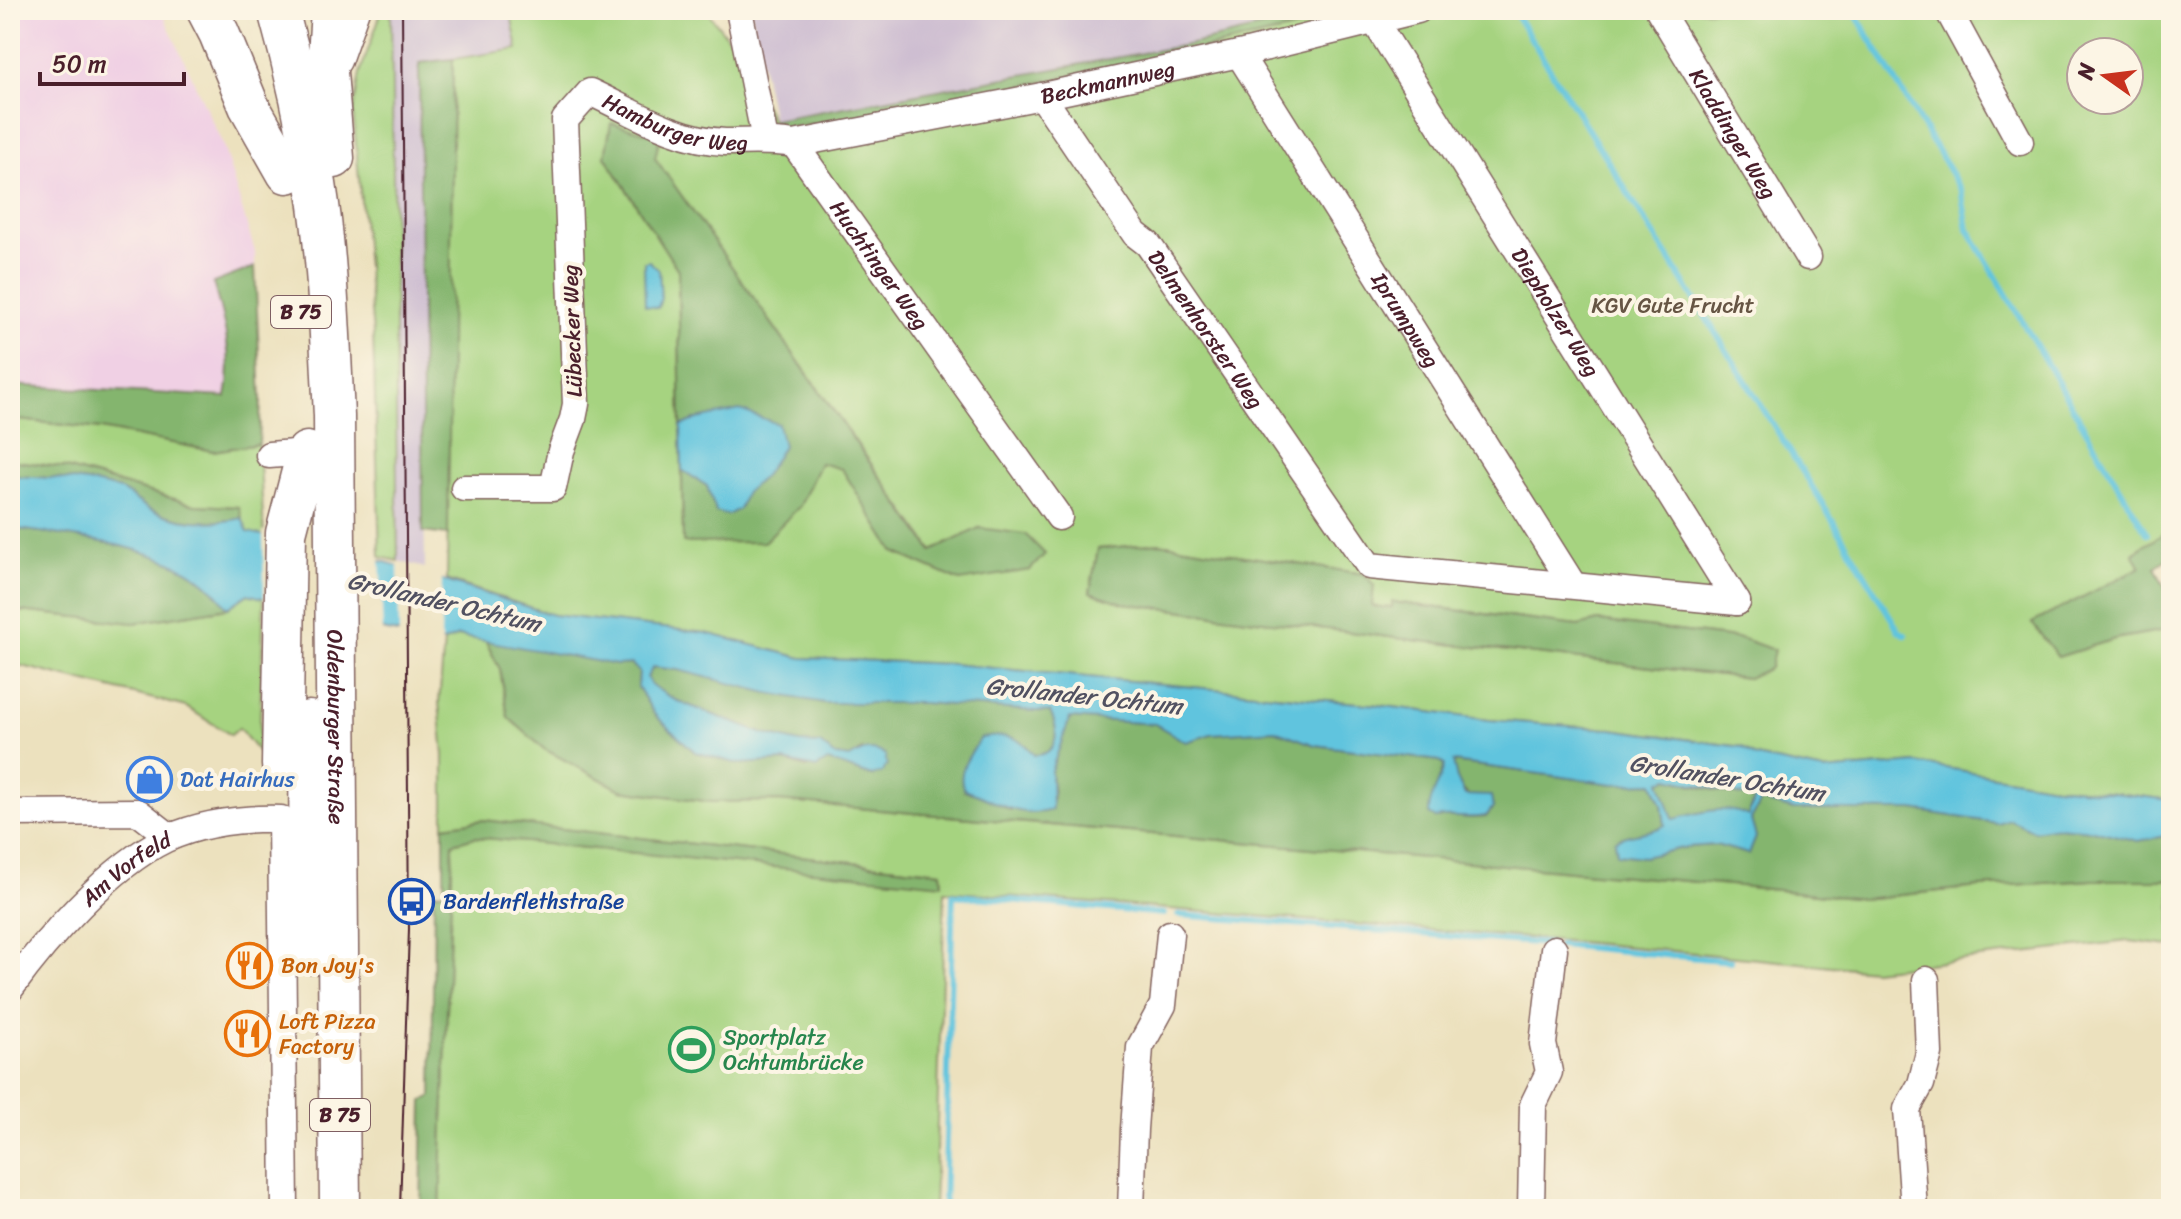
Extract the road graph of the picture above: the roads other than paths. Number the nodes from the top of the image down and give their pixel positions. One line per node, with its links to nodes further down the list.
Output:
1 (207, 10): 18 (highway)
2 (253, 10): 18 (highway, Oldenburger Straße / B 75)
3 (278, 10): 20 (highway, Oldenburger Straße / B 75)
4 (331, 10): 12 (highway)
5 (356, 10): 12 (street)
6 (739, 10): 15 (street)
7 (1418, 10): 10 (street, Beckmannweg)
8 (1659, 10): 19 (street, Kladdinger Weg)
9 (1948, 10): 16 (street)
10 (1374, 20): 11 (street, Beckmannweg); 24 (street, Diepholzer Weg)
11 (1239, 54): 14 (street, Beckmannweg); 24 (street, Iprumpweg)
12 (327, 72): 20 (highway)
13 (590, 92): 15 (street, Hamburger Weg); 21 (street, Lübecker Weg)
14 (1042, 96): 17 (street, Beckmannweg); 24 (street, Delmenhorster Weg)
15 (765, 140): 17 (street)
16 (2020, 142)
17 (794, 144): 22 (street, Huchtinger Weg)
18 (287, 173): 23 (highway, Oldenburger Straße / B 75)
19 (1808, 257)
20 (328, 296): 23 (highway, Oldenburger Straße / B 75)
21 (464, 488)
22 (1059, 517)
23 (316, 547): 25 (highway, Oldenburger Straße / B 75)
24 (1573, 585)
25 (320, 619): 27 (highway); 34 (highway, Oldenburger Straße / B 75); 35 (highway, Oldenburger Straße / B 75); 36 (highway)
26 (10, 813): 28 (street)
27 (281, 819): 28 (street, Am Vorfeld); 33 (street)
28 (170, 837): 32 (street, Am Vorfeld)
29 (1170, 934): 37 (street)
30 (1554, 949): 38 (street)
31 (1926, 980): 39 (street)
32 (10, 989)
33 (285, 1209)
34 (313, 1209)
35 (340, 1209)
36 (366, 1209)
37 (1131, 1209)
38 (1531, 1209)
39 (1914, 1209)

